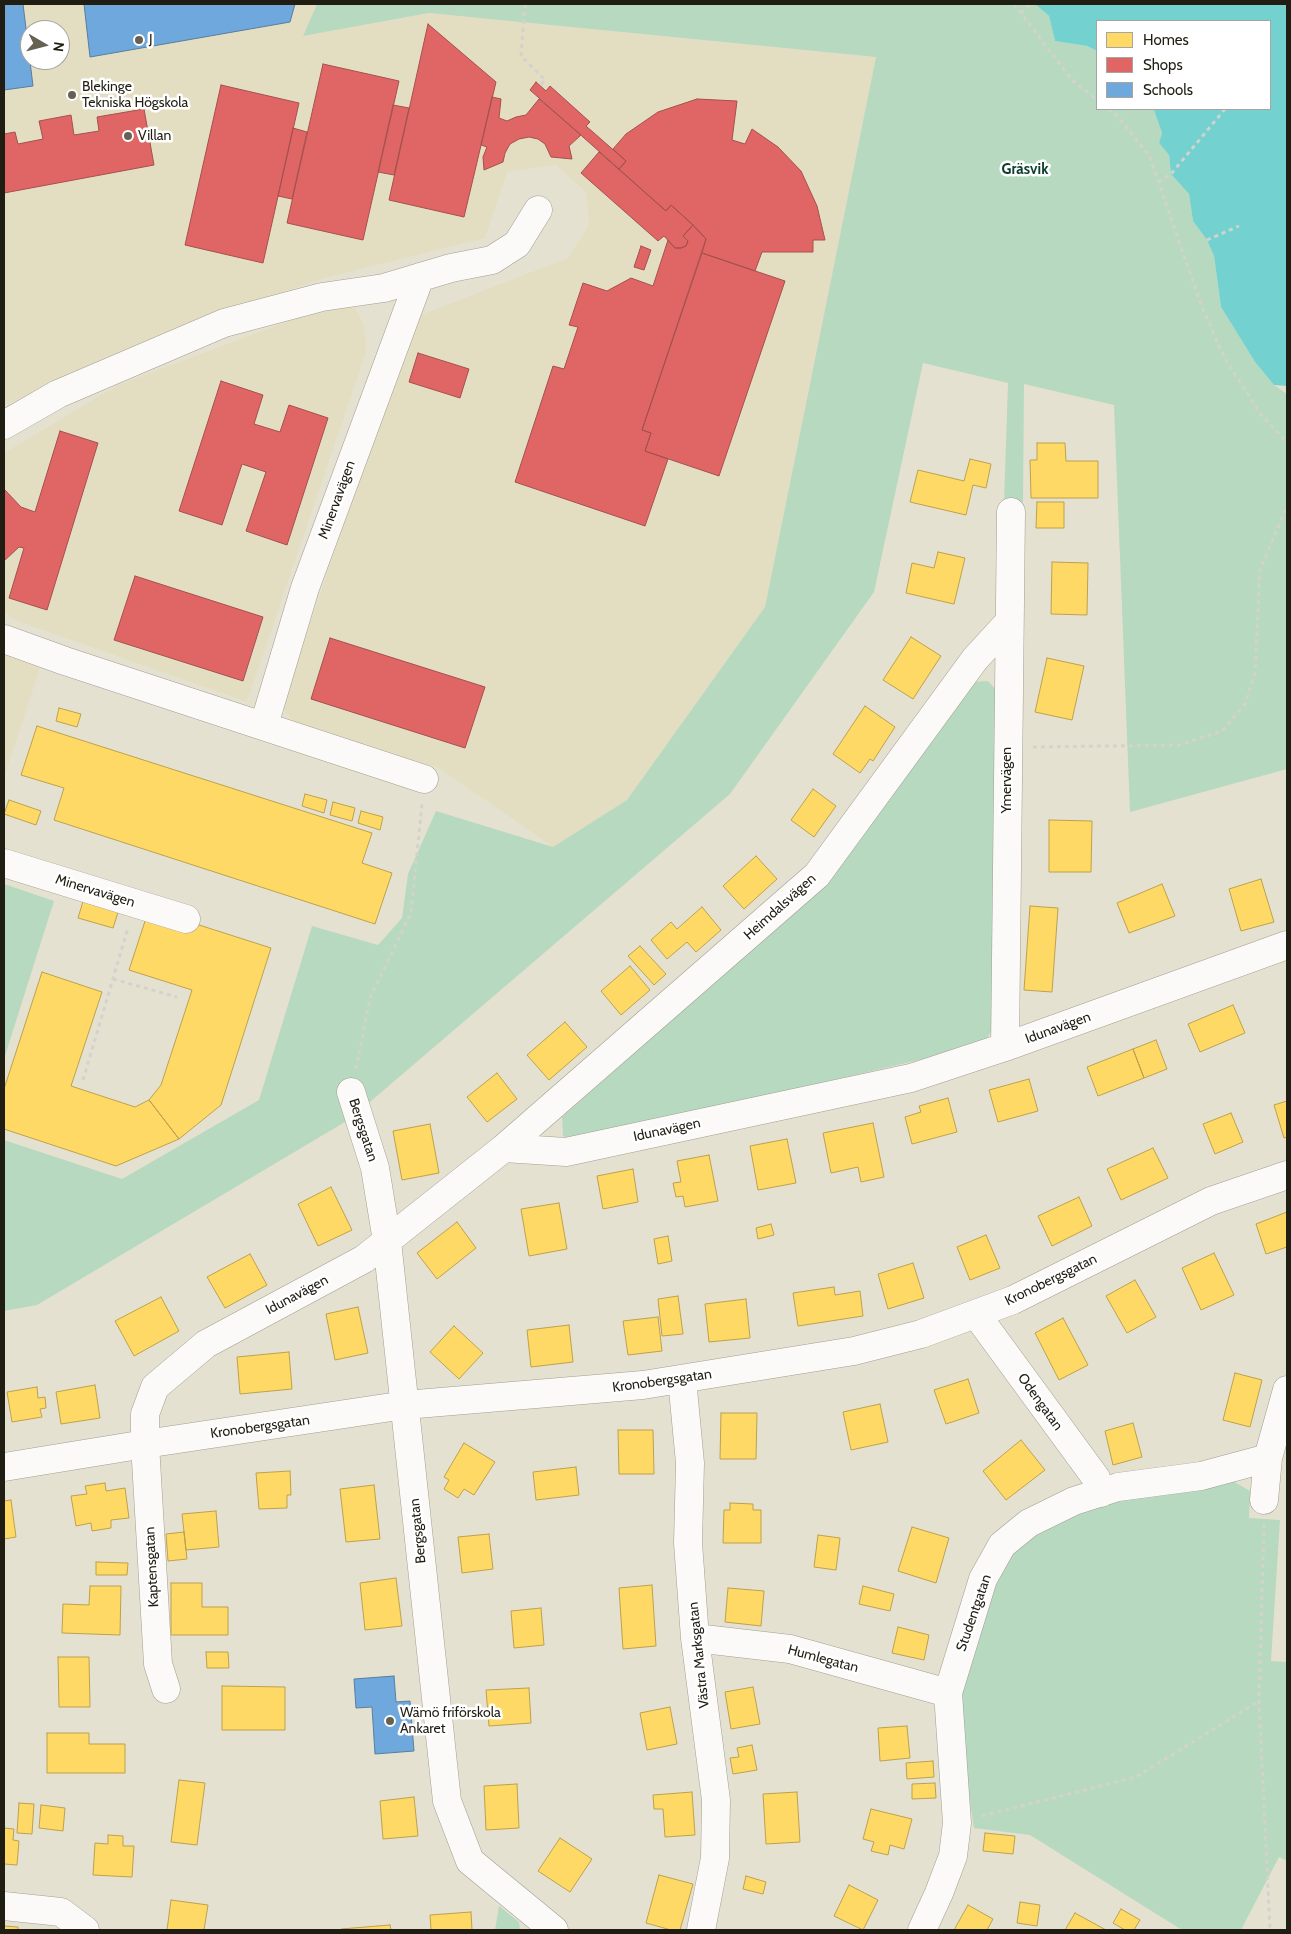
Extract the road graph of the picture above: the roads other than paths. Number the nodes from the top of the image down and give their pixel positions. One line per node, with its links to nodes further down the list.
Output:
1 (538, 210): 2 (street)
2 (420, 277): 3 (street); 7 (street, Minervavägen)
3 (4, 425)
4 (1011, 512): 5 (street, Ymervägen)
5 (1009, 622): 12 (street, Ymervägen); 14 (street, Heimdalsvägen)
6 (4, 639): 7 (street)
7 (264, 726): 8 (street)
8 (424, 779)
9 (4, 864): 10 (street, Minervavägen)
10 (186, 919)
11 (1287, 945): 12 (street, Idunavägen)
12 (1005, 1047): 14 (street, Idunavägen)
13 (351, 1092): 16 (street, Bergsgatan)
14 (504, 1148): 16 (street, Idunavägen)
15 (1287, 1175): 17 (street, Kronobergsgatan)
16 (387, 1241): 20 (street, Bergsgatan); 21 (street, Idunavägen)
17 (976, 1314): 18 (street, Kronobergsgatan); 24 (street, Odengatan)
18 (682, 1379): 20 (street, Kronobergsgatan); 26 (street, Västra Marksgatan)
19 (1287, 1390): 22 (street)
20 (404, 1405): 21 (street, Kronobergsgatan); 32 (street, Bergsgatan)
21 (145, 1444): 23 (street, Kronobergsgatan); 27 (street, Kaptensgatan)
22 (1268, 1458): 24 (street, Studentgatan); 25 (street)
23 (4, 1467)
24 (1100, 1493): 28 (street, Studentgatan)
25 (1264, 1500)
26 (695, 1638): 28 (street, Humlegatan); 33 (street, Västra Marksgatan)
27 (166, 1689)
28 (948, 1693): 34 (street, Studentgatan)
29 (4, 1906): 30 (street)
30 (60, 1921): 31 (street)
31 (85, 1930)
32 (554, 1930)
33 (700, 1930)
34 (922, 1930)

